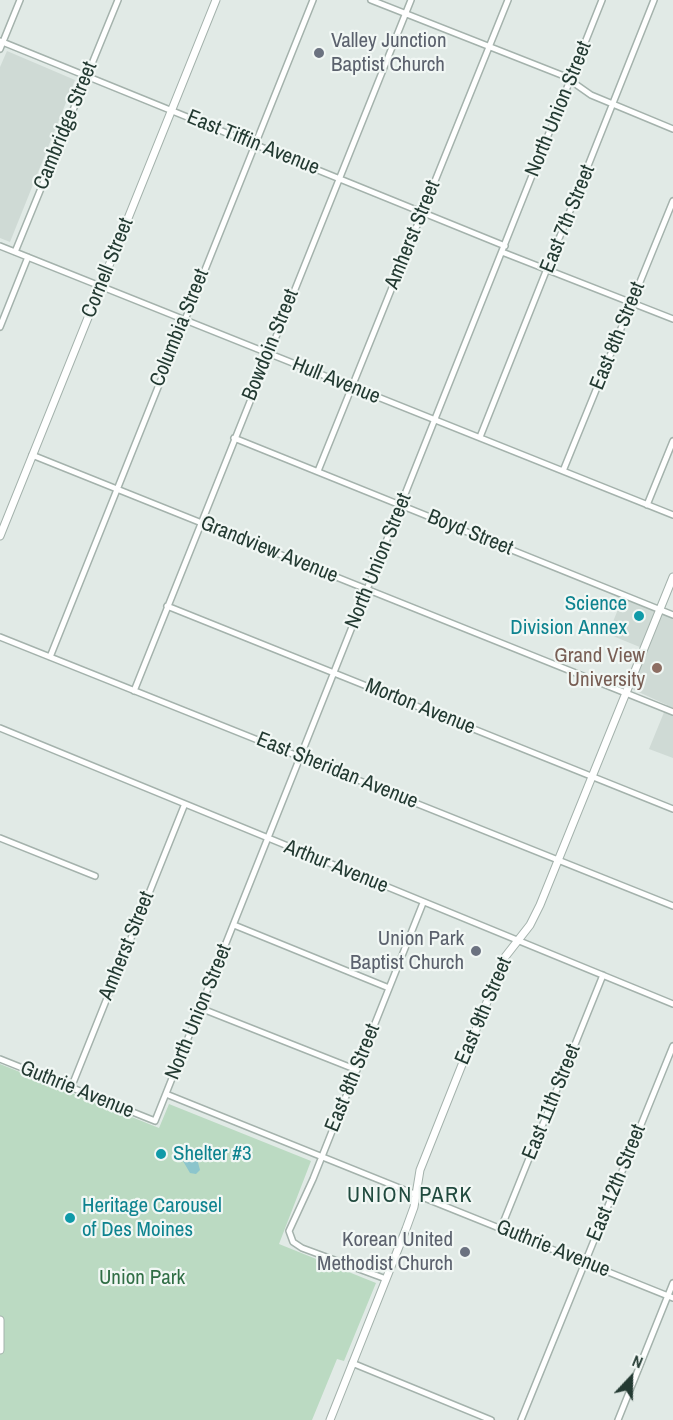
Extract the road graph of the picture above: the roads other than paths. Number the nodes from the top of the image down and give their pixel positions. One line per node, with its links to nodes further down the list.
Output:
1 (20, 0): 11 (street)
2 (118, 0): 14 (street, Cambridge Street)
3 (216, 0): 17 (street, Cornell Street)
4 (313, 0): 19 (street, Columbia Street)
5 (371, 0): 10 (street)
6 (411, 0): 10 (street, Bowdoin Street)
7 (508, 0): 12 (street, Amherst Street)
8 (602, 0): 15 (street, North Union Street)
9 (654, 0): 16 (street, East 7th Street)
10 (405, 14): 12 (street); 20 (street, Bowdoin Street)
11 (1, 41): 13 (street); 14 (street, East Tiffin Avenue)
12 (489, 47): 15 (street); 22 (street, Amherst Street)
13 (0, 49)
14 (87, 76): 17 (street, East Tiffin Avenue); 25 (street, Cambridge Street)
15 (570, 82): 16 (street); 24 (street, North Union Street)
16 (613, 104): 18 (street); 27 (street, East 7th Street)
17 (171, 110): 19 (street, East Tiffin Avenue); 28 (street, Cornell Street)
18 (673, 129)
19 (254, 145): 20 (street, East Tiffin Avenue); 30 (street, Columbia Street)
20 (339, 177): 22 (street, East Tiffin Avenue); 33 (street, Bowdoin Street)
21 (673, 201): 29 (street, East 8th Street)
22 (422, 213): 24 (street, East Tiffin Avenue); 34 (street, Amherst Street)
23 (0, 246): 25 (street, Hull Avenue)
24 (503, 249): 27 (street, East Tiffin Avenue); 35 (street, North Union Street)
25 (15, 252): 26 (street, Hull Avenue)
26 (28, 258): 28 (street, Hull Avenue); 32 (street)
27 (547, 271): 29 (street, East Tiffin Avenue); 36 (street, East 7th Street)
28 (100, 286): 30 (street, Hull Avenue); 39 (street, Cornell Street)
29 (631, 302): 31 (street, East Tiffin Avenue); 41 (street, East 8th Street)
30 (183, 319): 33 (street, Hull Avenue); 42 (street, Columbia Street)
31 (673, 320)
32 (0, 327)
33 (267, 353): 34 (street, Hull Avenue); 37 (street, Bowdoin Street)
34 (352, 387): 35 (street, Hull Avenue); 40 (street, Amherst Street)
35 (435, 420): 36 (street, Hull Avenue); 43 (street, North Union Street)
36 (480, 437): 41 (street, Hull Avenue)
37 (234, 438): 40 (street, Boyd Street); 46 (street, Bowdoin Street)
38 (673, 441): 44 (street)
39 (32, 455): 42 (street, Grandview Avenue); 47 (street, Cornell Street)
40 (318, 471): 43 (street, Boyd Street)
41 (563, 471): 44 (street, Hull Avenue)
42 (117, 489): 46 (street, Grandview Avenue); 54 (street, Columbia Street)
43 (401, 505): 49 (street, North Union Street); 51 (street, Boyd Street)
44 (647, 505): 45 (street, Hull Avenue)
45 (673, 515)
46 (200, 521): 49 (street, Grandview Avenue); 50 (street, Bowdoin Street)
47 (0, 536)
48 (673, 577): 51 (street, East 9th Street)
49 (367, 590): 55 (street, North Union Street); 57 (street, Grandview Avenue)
50 (167, 606): 55 (street, Morton Avenue); 56 (street, Bowdoin Street)
51 (660, 610): 52 (street, Boyd Street); 57 (street, East 9th Street)
52 (673, 615)
53 (0, 637): 54 (street, East Sheridan Avenue)
54 (50, 657): 56 (street, East Sheridan Avenue)
55 (335, 672): 60 (street, North Union Street); 61 (street, Morton Avenue)
56 (134, 691): 60 (street, East Sheridan Avenue)
57 (626, 693): 58 (street, Grandview Avenue); 61 (street, East 9th Street)
58 (673, 712)
59 (0, 728): 62 (street, Arthur Avenue)
60 (301, 757): 65 (street, North Union Street); 66 (street, East Sheridan Avenue)
61 (592, 776): 63 (street, Morton Avenue); 66 (street, East 9th Street)
62 (184, 806): 65 (street, Arthur Avenue); 79 (street, Amherst Street)
63 (673, 809)
64 (0, 838): 67 (street)
65 (268, 839): 68 (street, Arthur Avenue); 70 (street, North Union Street)
66 (558, 859): 69 (street, East Sheridan Avenue); 71 (street, East 9th Street)
67 (95, 876)
68 (423, 903): 71 (street, Arthur Avenue); 73 (street, East 8th Street)
69 (673, 906)
70 (234, 925): 73 (street); 75 (street, North Union Street)
71 (516, 940): 72 (street, Arthur Avenue); 83 (street, East 9th Street)
72 (603, 975): 74 (street, Arthur Avenue); 84 (street, East 11th Street)
73 (389, 988): 78 (street, East 8th Street)
74 (673, 1004)
75 (201, 1008): 78 (street); 80 (street, North Union Street)
76 (673, 1046): 85 (street, East 12th Street)
77 (0, 1059): 79 (street, Guthrie Avenue)
78 (357, 1070): 82 (street, East 8th Street)
79 (71, 1088): 81 (street, Guthrie Avenue)
80 (166, 1094): 81 (street, North Union Street); 82 (street, Guthrie Avenue)
81 (155, 1121)
82 (322, 1156): 83 (street, Guthrie Avenue); 86 (street, East 8th Street)
83 (416, 1193): 84 (street, Guthrie Avenue); 86 (street, East 9th Street)
84 (501, 1228): 85 (street, Guthrie Avenue)
85 (585, 1262): 88 (street, Guthrie Avenue); 95 (street, East 12th Street)
86 (386, 1279): 91 (street, East 9th Street)
87 (673, 1283): 88 (street)
88 (670, 1297): 96 (street)
89 (0, 1320): 90 (street)
90 (0, 1350)
91 (352, 1364): 92 (street); 93 (street, East 9th Street)
92 (475, 1417): 94 (street)
93 (330, 1420)
94 (491, 1420)
95 (521, 1420)
96 (618, 1420)

